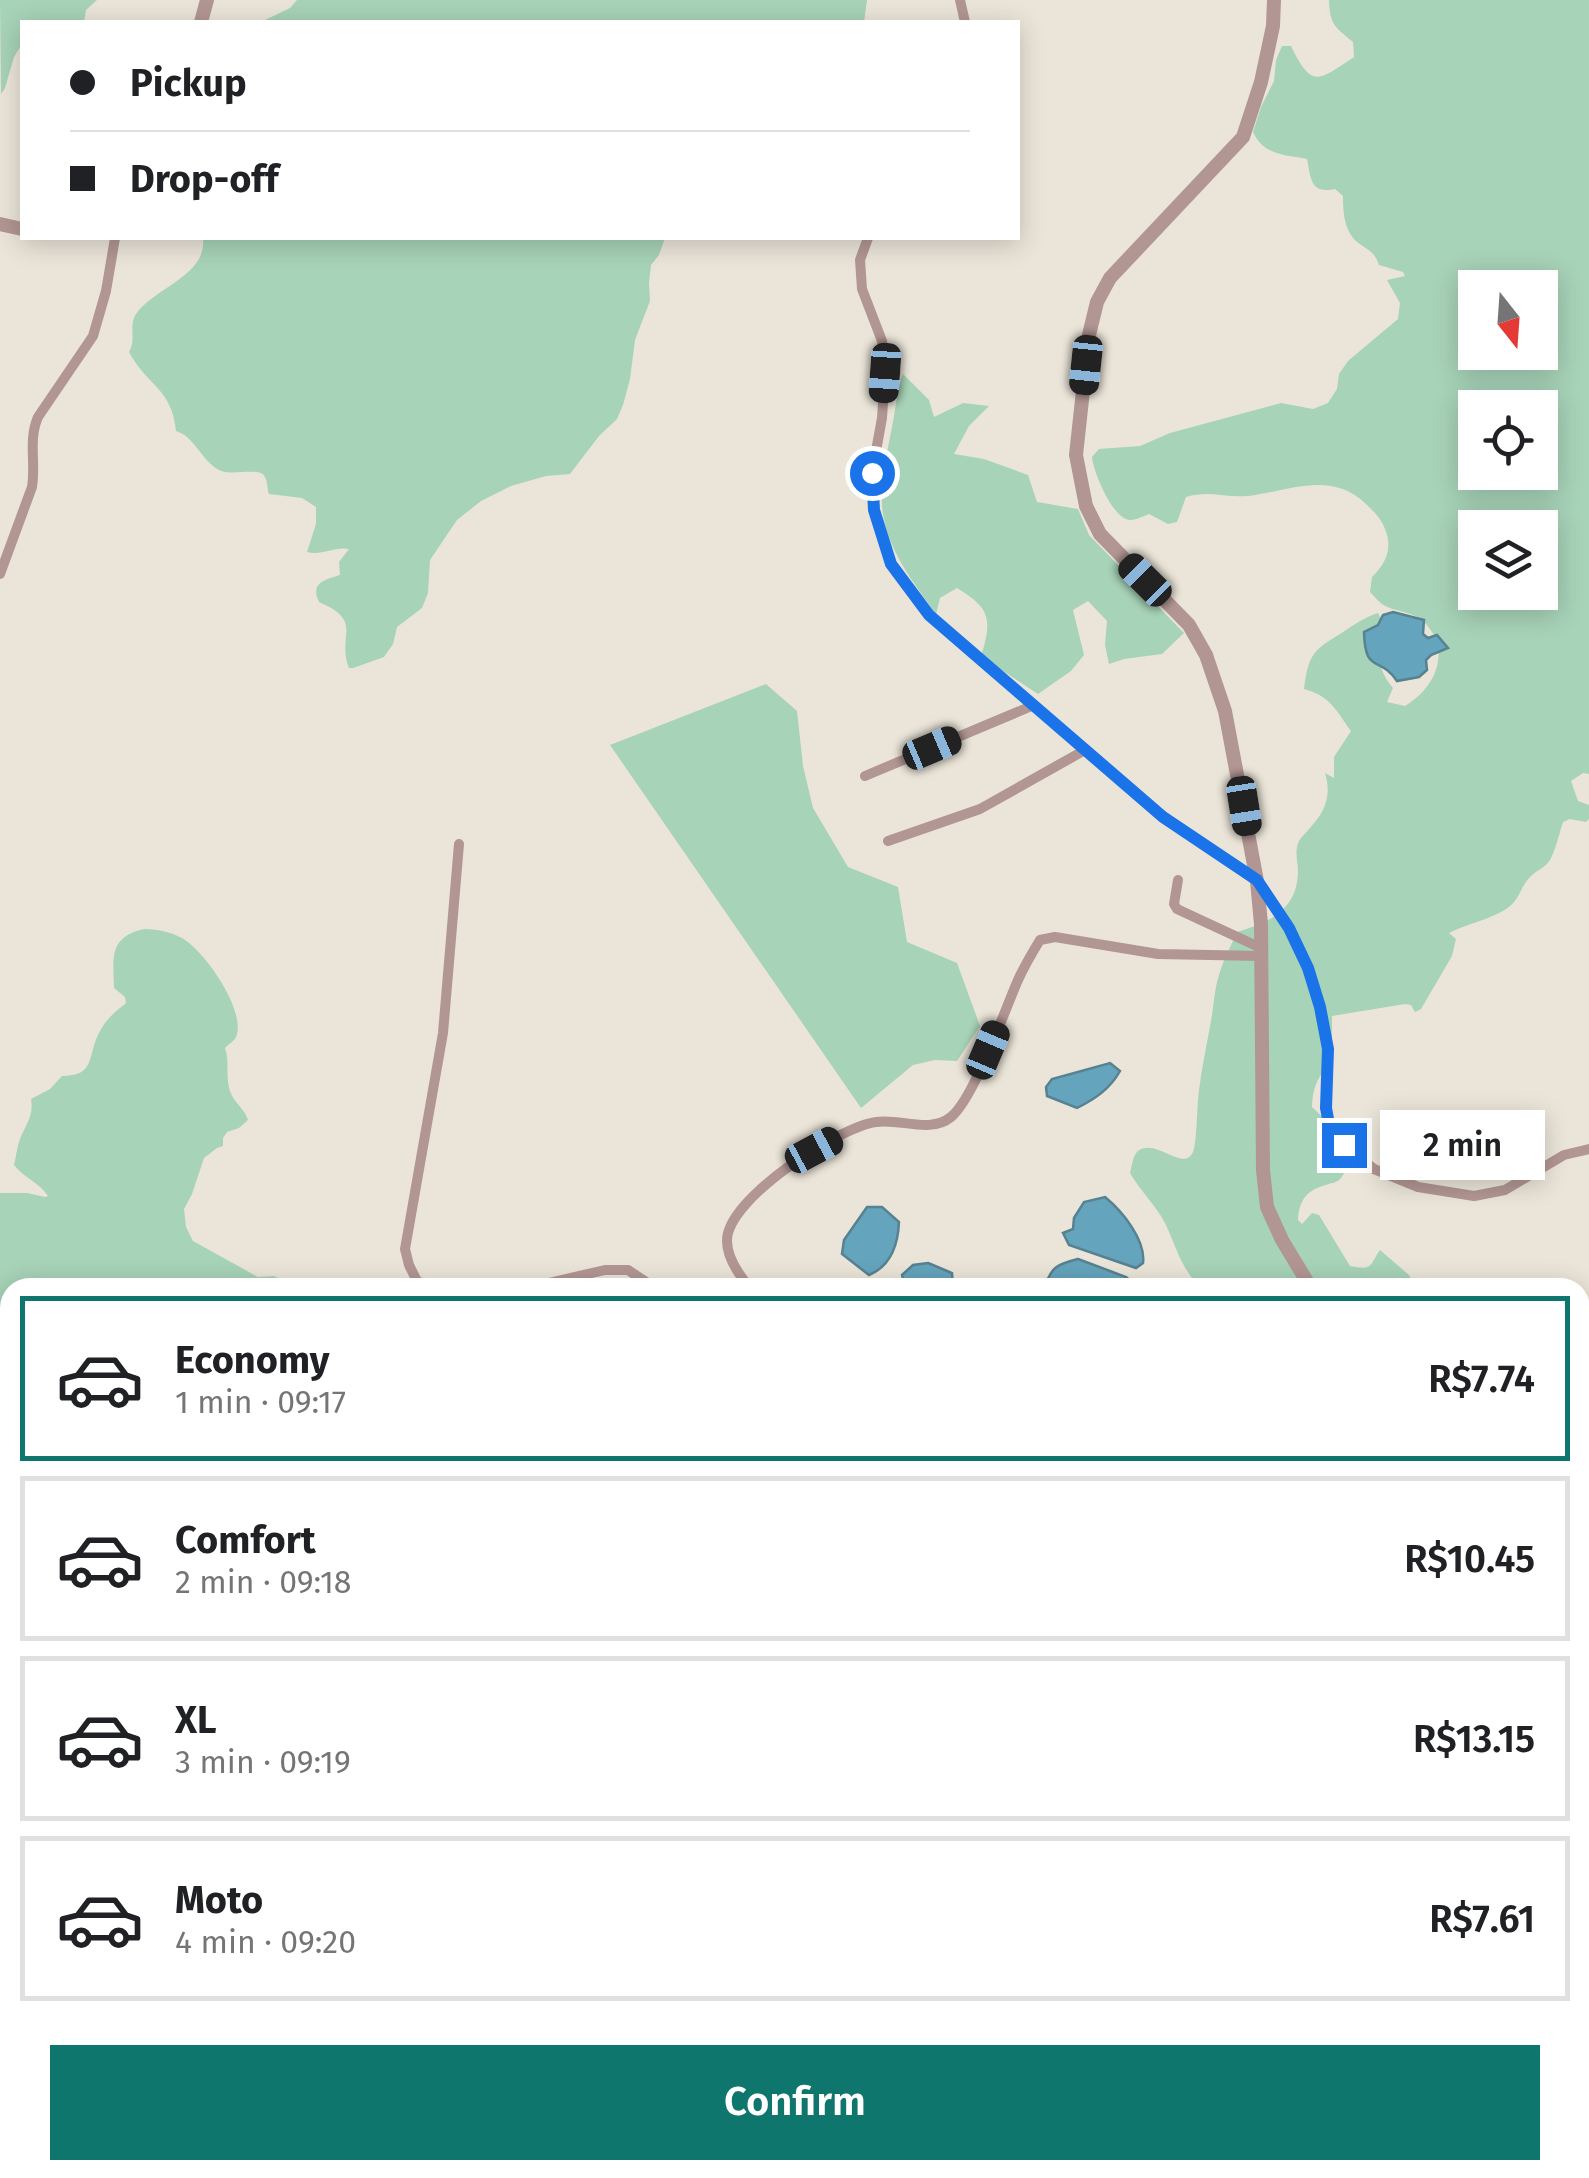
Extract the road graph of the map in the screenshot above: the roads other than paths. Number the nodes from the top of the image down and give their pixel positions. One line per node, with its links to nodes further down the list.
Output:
1 (1274, 0): 11 (street)
2 (116, 240): 4 (street)
3 (867, 240): 5 (street)
4 (0, 574)
5 (1034, 706): 6 (street); 7 (street)
6 (1085, 750): 8 (street); 11 (street)
7 (865, 776)
8 (888, 841)
9 (460, 844): 14 (street)
10 (1178, 880): 12 (street)
11 (1257, 880): 12 (street); 13 (street)
12 (1261, 952): 17 (street); 18 (street)
13 (1589, 1149)
14 (415, 1278)
15 (570, 1278): 16 (street)
16 (640, 1278)
17 (743, 1278)
18 (1305, 1278)

